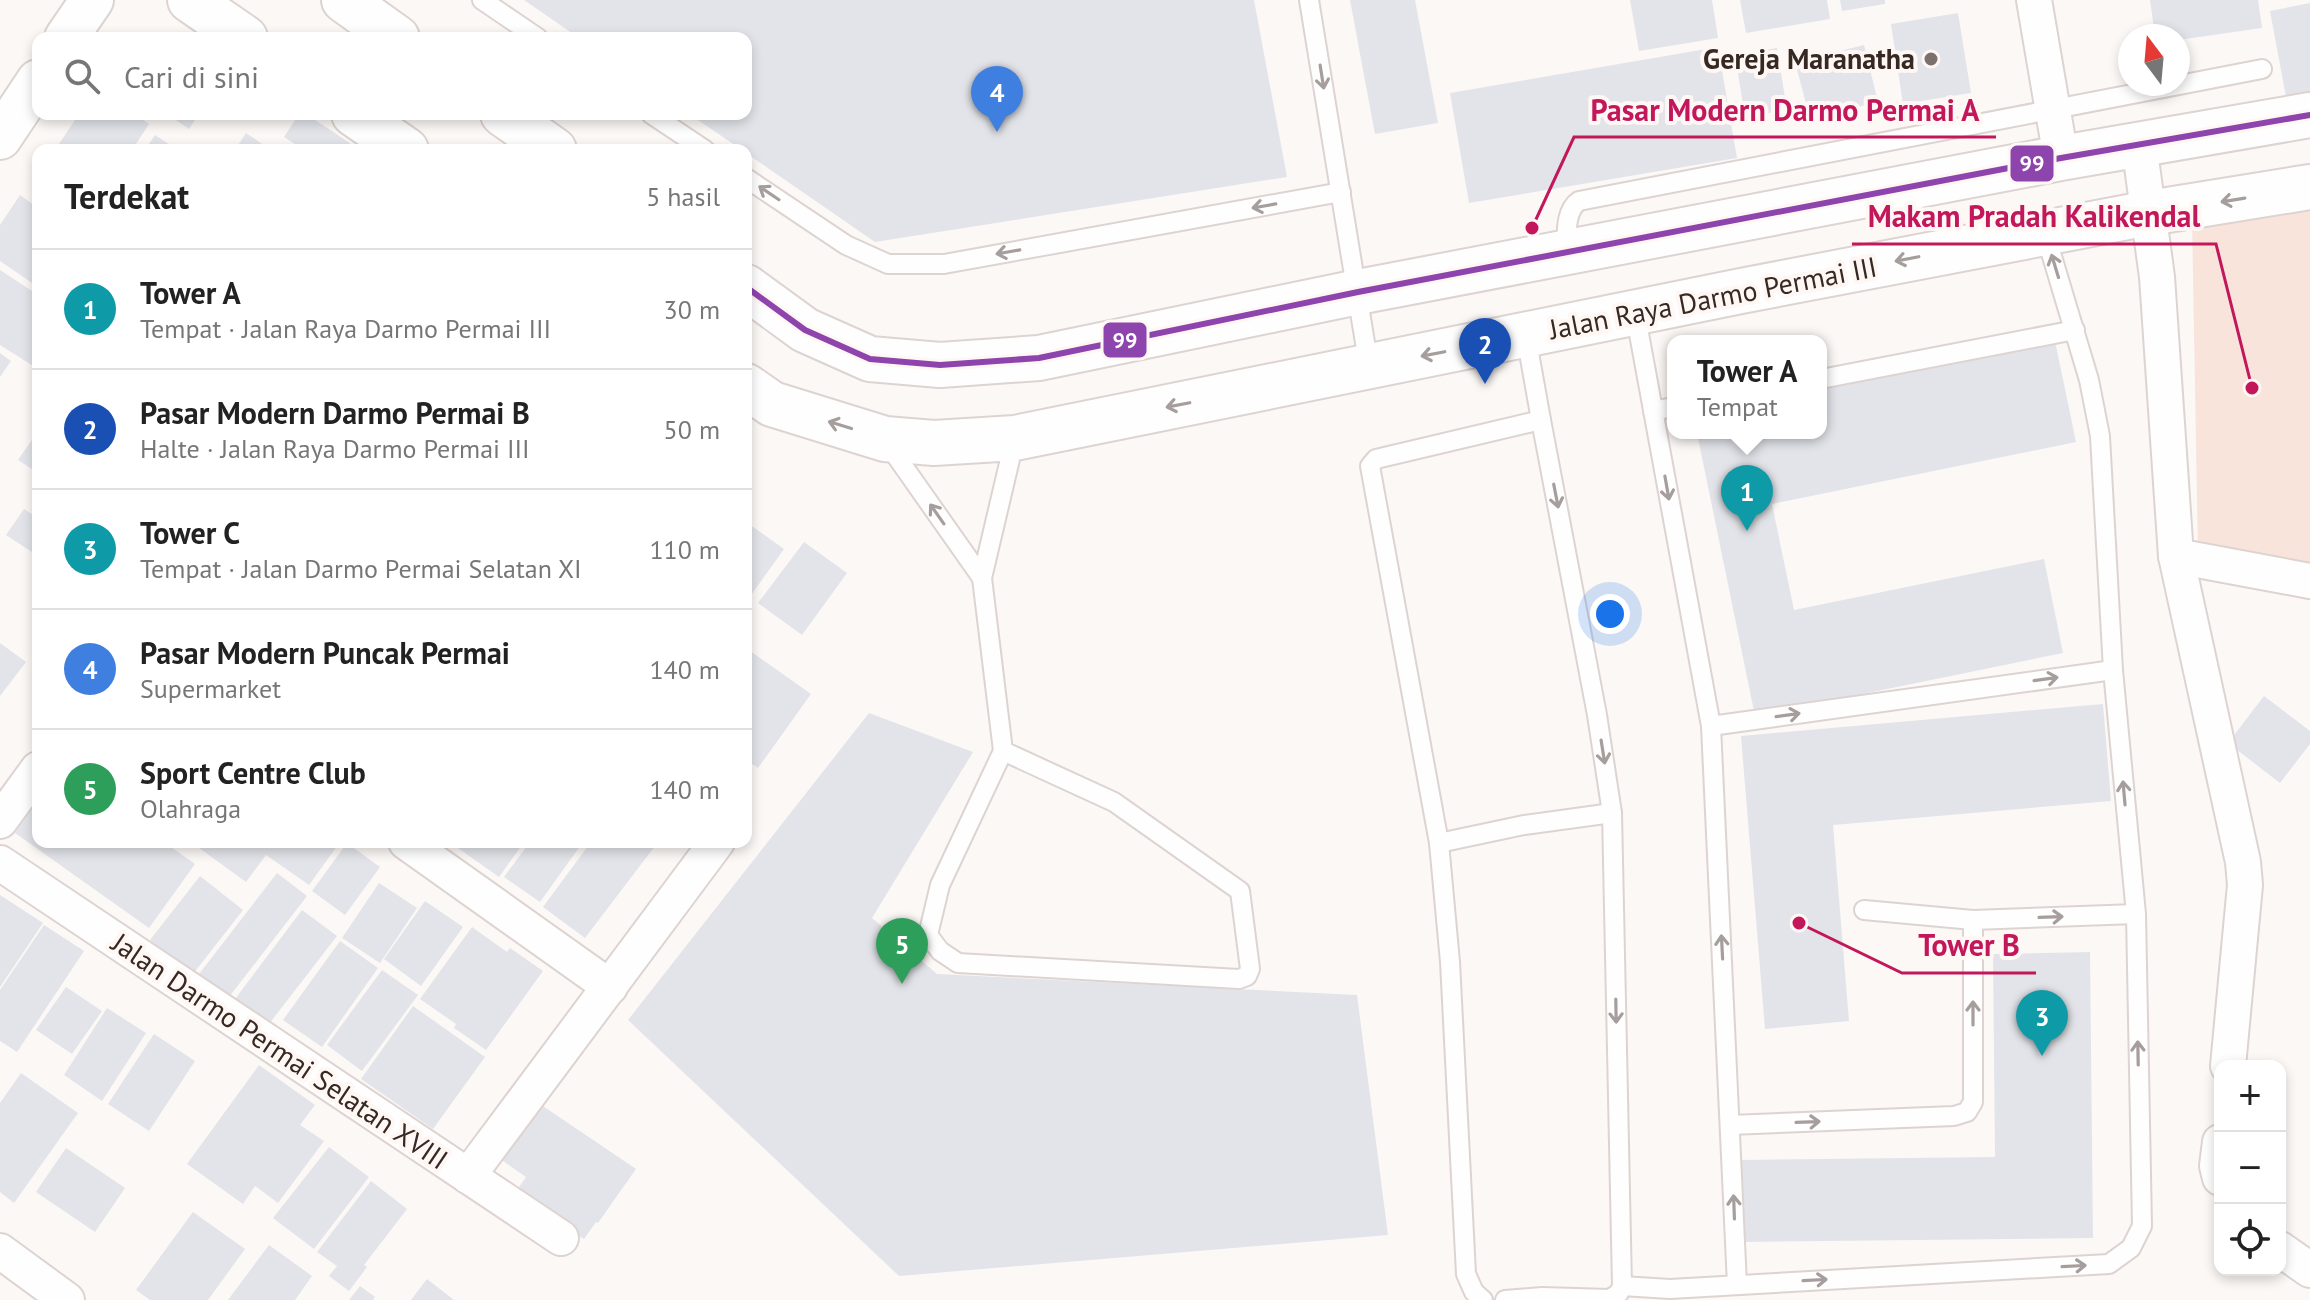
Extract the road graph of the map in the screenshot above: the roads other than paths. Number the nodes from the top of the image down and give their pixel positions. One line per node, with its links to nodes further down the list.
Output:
1 (92, 0): 7 (street)
2 (190, 0): 8 (main road)
3 (344, 0): 9 (main road)
4 (482, 0): 10 (lane)
5 (1309, 0): 26 (lane, one-way to 26)
6 (2034, 0): 13 (street)
7 (70, 32)
8 (236, 32)
9 (389, 32)
10 (529, 32)
11 (2262, 69): 13 (lane)
12 (32, 90): 18 (street)
13 (2053, 109): 23 (street); 30 (lane)
14 (2310, 115): 22 (main road)
15 (363, 120): 19 (main road)
16 (512, 120): 20 (main road)
17 (660, 120): 21 (lane)
18 (0, 138)
19 (397, 144)
20 (546, 144)
21 (696, 144)
22 (2139, 144): 23 (main road); 27 (street)
23 (2061, 158): 28 (main road)
24 (752, 182): 26 (lane, one-way to 24)
25 (2310, 187): 27 (main road, Jalan Raya Darmo Permai III, one-way to 27)
26 (1341, 192): 33 (lane)
27 (2149, 213): 29 (main road, Jalan Raya Darmo Permai III); 45 (street)
28 (1726, 222): 30 (main road); 32 (main road)
29 (2045, 233): 32 (main road, Jalan Raya Darmo Permai III, one-way to 32); 35 (lane, one-way to 29)
30 (1566, 253): 33 (main road)
31 (752, 291): 33 (main road)
32 (1741, 291): 34 (main road, Jalan Raya Darmo Permai III)
33 (1358, 292): 37 (lane)
34 (1635, 312): 36 (main road, Jalan Raya Darmo Permai III); 41 (lane)
35 (2075, 330): 38 (lane); 48 (lane)
36 (1526, 336): 37 (main road, Jalan Raya Darmo Permai III, one-way to 37); 42 (lane)
37 (1369, 367): 43 (main road, Jalan Raya Darmo Permai III, one-way to 43)
38 (1827, 378)
39 (752, 390): 44 (main road, Jalan Raya Darmo Permai III, one-way to 39)
40 (1667, 408): 41 (lane)
41 (1653, 411): 49 (lane, one-way to 49)
42 (1541, 420): 52 (lane, one-way to 52); 54 (lane)
43 (1015, 438): 44 (main road, Jalan Raya Darmo Permai III); 46 (lane)
44 (885, 439): 46 (lane, one-way to 44)
45 (2176, 556): 47 (street); 62 (street)
46 (982, 578): 50 (lane)
47 (2310, 581)
48 (2113, 670): 49 (lane, one-way to 48); 59 (lane, one-way to 48)
49 (1711, 726): 63 (lane, one-way to 49)
50 (1003, 751): 50 (lane)
51 (32, 777): 53 (street)
52 (1612, 813): 54 (lane); 70 (lane, one-way to 70)
53 (0, 821)
54 (1439, 843): 72 (lane)
55 (414, 848): 61 (street)
56 (713, 848): 61 (street)
57 (0, 863): 64 (street, Jalan Darmo Permai Selatan XVIII)
58 (1864, 910): 60 (lane)
59 (2136, 914): 60 (lane, one-way to 59); 69 (lane, one-way to 59)
60 (1973, 920): 63 (lane, one-way to 60)
61 (610, 987): 64 (street)
62 (2229, 1060)
63 (1730, 1125): 69 (lane, one-way to 63)
64 (468, 1176): 65 (street, Jalan Darmo Permai Selatan XVIII)
65 (561, 1238)
66 (0, 1251): 71 (street)
67 (2286, 1253): 68 (street)
68 (2310, 1270)
69 (1737, 1285): 70 (lane)
70 (1622, 1286): 73 (lane)
71 (67, 1300)
72 (1483, 1300)
73 (1505, 1300)

